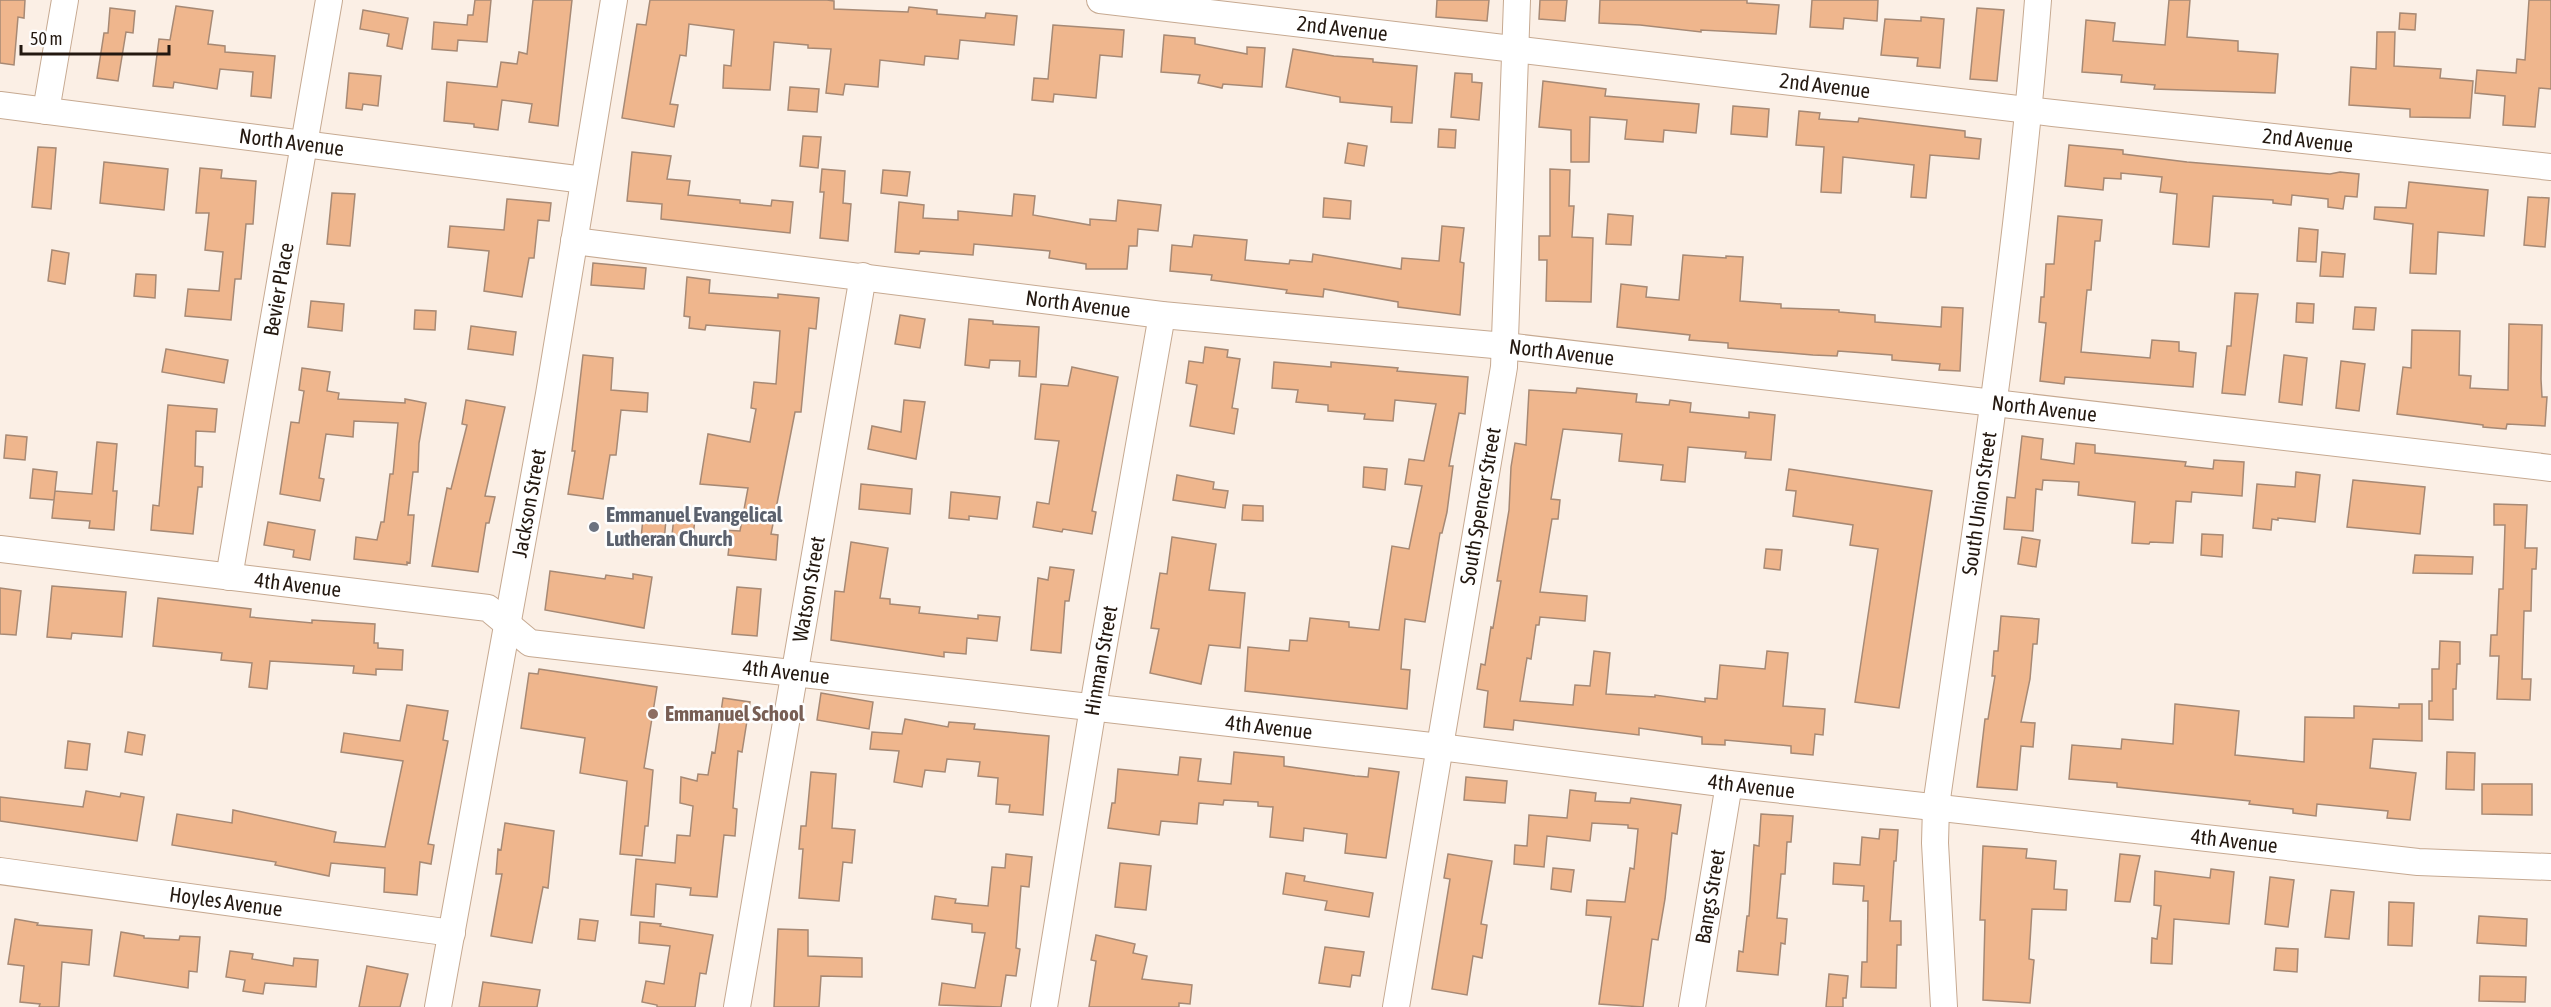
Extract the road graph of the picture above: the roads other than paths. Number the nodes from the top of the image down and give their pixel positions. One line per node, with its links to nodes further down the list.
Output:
1 (65, 0): 10 (street)
2 (329, 0): 11 (street, Bevier Place)
3 (614, 0): 13 (street, Jackson Street)
4 (1100, 0): 7 (street, 2nd Avenue)
5 (1517, 0): 7 (street, South Spencer Street)
6 (2038, 0): 9 (street, South Union Street)
7 (1514, 48): 9 (street, 2nd Avenue); 17 (street, South Spencer Street)
8 (0, 105): 10 (street, North Avenue)
9 (2030, 110): 12 (street, 2nd Avenue); 18 (street, South Union Street)
10 (46, 111): 11 (street, North Avenue)
11 (304, 143): 13 (street, North Avenue); 21 (street, Bevier Place)
12 (2551, 167)
13 (584, 180): 14 (street, Jackson Street)
14 (574, 241): 15 (street, North Avenue); 22 (street, Jackson Street)
15 (863, 276): 16 (street, North Avenue); 23 (street, Watson Street)
16 (1162, 315): 17 (street, North Avenue); 24 (street, Hinman Street)
17 (1505, 346): 18 (street, North Avenue); 25 (street, South Spencer Street)
18 (1993, 404): 19 (street, North Avenue); 27 (street, South Union Street)
19 (2551, 468)
20 (0, 549): 21 (street, 4th Avenue)
21 (230, 577): 22 (street, 4th Avenue)
22 (506, 625): 23 (street, 4th Avenue); 30 (street, Jackson Street)
23 (793, 674): 24 (street, 4th Avenue); 32 (street, Watson Street)
24 (1093, 708): 25 (street, 4th Avenue); 33 (street, Hinman Street)
25 (1440, 747): 26 (street, 4th Avenue); 34 (street, South Spencer Street)
26 (1729, 784): 27 (street, 4th Avenue); 35 (street, Bangs Street)
27 (1936, 806): 28 (street, 4th Avenue); 36 (street, South Union Street)
28 (2551, 867)
29 (0, 871): 30 (street, Hoyles Avenue)
30 (452, 933): 31 (street, Jackson Street)
31 (438, 1007)
32 (737, 1007)
33 (1044, 1007)
34 (1396, 1007)
35 (1692, 1007)
36 (1944, 1007)

